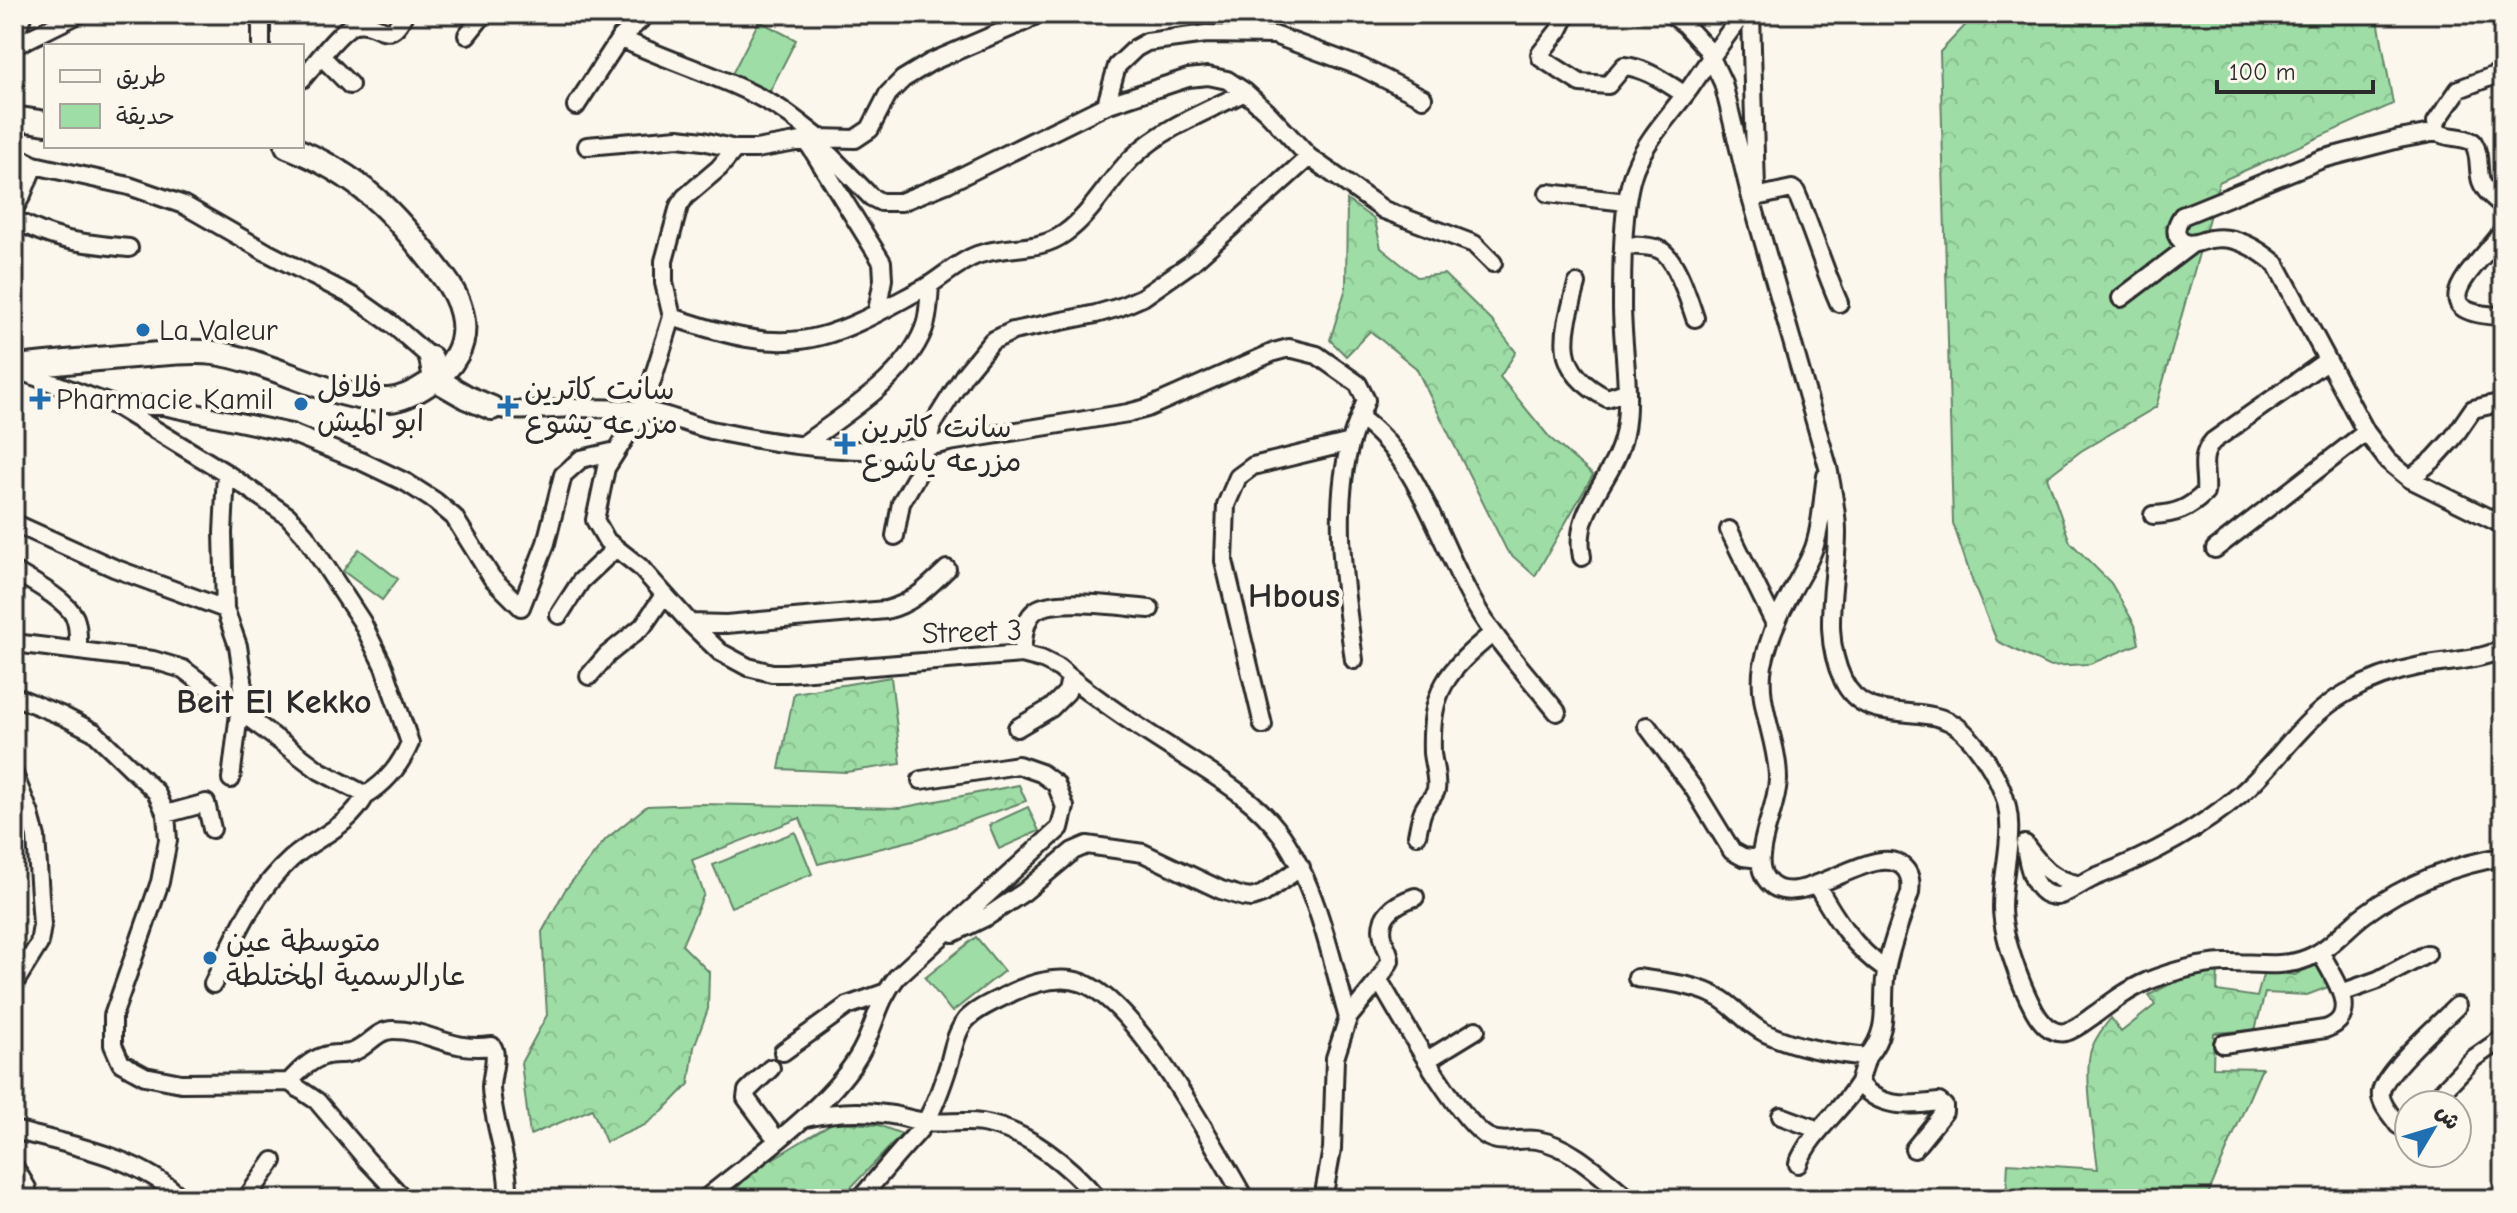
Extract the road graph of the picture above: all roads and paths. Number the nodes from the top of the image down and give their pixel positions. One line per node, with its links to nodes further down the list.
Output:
1 (23, 14): 13 (street)
2 (79, 14): 16 (street)
3 (257, 14): 15 (street)
4 (404, 14): 18 (street)
5 (484, 14): 12 (street)
6 (647, 14): 14 (street)
7 (1037, 14): 30 (street)
8 (1567, 14): 23 (street)
9 (1671, 14): 17 (street)
10 (1743, 14): 17 (street)
11 (1751, 14): 38 (street)
12 (467, 35)
13 (14, 38)
14 (620, 38): 26 (street); 30 (street)
15 (261, 44)
16 (14, 46)
17 (1710, 55): 23 (street); 38 (street)
18 (322, 57): 20 (street); 21 (street)
19 (2503, 72): 29 (street)
20 (304, 77)
21 (350, 85)
22 (1245, 92): 25 (street); 35 (street); 49 (street)
23 (1684, 94): 39 (street)
24 (1423, 98): 25 (street)
25 (1106, 105): 30 (street)
26 (576, 106)
27 (14, 118): 28 (highway)
28 (44, 123)
29 (2437, 132): 40 (street); 44 (street)
30 (813, 139): 33 (street); 52 (street)
31 (587, 146): 33 (street)
32 (292, 148): 58 (highway)
33 (735, 149): 54 (street)
34 (14, 155): 36 (street)
35 (1309, 157): 47 (street); 68 (street)
36 (34, 165): 41 (street); 58 (street)
37 (1548, 193): 39 (street)
38 (1754, 197): 51 (street); 70 (street)
39 (1626, 202): 45 (street)
40 (2503, 206)
41 (14, 209)
42 (14, 219): 46 (street)
43 (2503, 231): 53 (street)
44 (2192, 244): 50 (street); 56 (street)
45 (1625, 245): 55 (street); 59 (street)
46 (129, 248)
47 (1493, 263)
48 (1577, 284): 59 (street)
49 (930, 285): 52 (street); 67 (street)
50 (2121, 298)
51 (1839, 303)
52 (877, 311): 54 (street)
53 (2503, 316)
54 (672, 317): 63 (street, Street 3)
55 (1695, 318)
56 (2326, 361): 65 (street); 73 (street)
57 (14, 368): 58 (highway); 61 (street)
58 (438, 368): 62 (highway)
59 (1625, 392): 80 (street)
60 (2503, 402): 72 (street)
61 (116, 406): 69 (street); 71 (street)
62 (492, 408): 63 (street)
63 (643, 410): 67 (street); 69 (street, Street 3)
64 (1360, 418): 66 (street); 68 (street); 89 (street)
65 (2366, 432): 72 (street); 79 (street)
66 (1351, 442): 94 (street); 100 (street)
67 (803, 445): 68 (street)
68 (927, 448): 77 (street)
69 (616, 451): 78 (street, Street 3)
70 (1828, 467): 88 (street); 107 (street)
71 (226, 473): 84 (street); 106 (street)
72 (2410, 479): 75 (street)
73 (2153, 515)
74 (14, 523): 84 (street)
75 (2503, 525)
76 (1729, 530): 88 (street)
77 (895, 536)
78 (616, 548): 83 (street, Street 3); 86 (street)
79 (2215, 549)
80 (1582, 557)
81 (947, 569): 87 (street)
82 (14, 571): 92 (street)
83 (664, 595): 87 (street, Street 3); 95 (street)
84 (225, 609): 98 (street)
85 (1150, 609): 93 (street)
86 (559, 615)
87 (690, 623): 93 (street, Street 3)
88 (1775, 624): 112 (street)
89 (1493, 633): 99 (street); 110 (street)
90 (14, 643): 92 (street)
91 (2503, 649): 107 (street)
92 (78, 650): 98 (street)
93 (1022, 654): 96 (street, Street 3)
94 (1354, 660)
95 (589, 676)
96 (1070, 678): 102 (street); 113 (street, Street 3)
97 (14, 696): 108 (street)
98 (239, 712): 104 (street); 106 (street)
99 (1557, 712)
100 (1263, 725)
101 (1647, 726): 112 (street)
102 (1017, 728)
103 (14, 774): 122 (street)
104 (231, 779)
105 (921, 780): 116 (street)
106 (366, 795): 123 (street)
107 (2011, 814): 117 (street)
108 (174, 817): 109 (street); 136 (street)
109 (212, 829)
110 (1417, 835)
111 (2503, 857): 117 (street)
112 (1760, 859): 114 (street)
113 (1301, 867): 116 (street); 127 (street, Street 3)
114 (1816, 884): 119 (street); 119 (street)
115 (1415, 897): 121 (street)
116 (940, 939): 124 (street)
117 (2320, 952): 125 (street)
118 (2427, 954): 125 (street)
119 (1886, 970): 132 (street)
120 (1637, 978): 132 (street)
121 (1379, 980): 127 (street); 133 (street)
122 (14, 984)
123 (213, 984)
124 (884, 993): 131 (street); 135 (street)
125 (2341, 993): 130 (street)
126 (2457, 1006): 141 (street)
127 (1348, 1018): 160 (street)
128 (1476, 1030): 133 (street)
129 (2503, 1038): 138 (street)
130 (2223, 1044)
131 (783, 1052)
132 (1867, 1057): 137 (street)
133 (1427, 1060): 161 (street)
134 (771, 1068): 146 (street)
135 (845, 1075): 139 (street); 142 (street)
136 (289, 1082): 154 (street); 155 (street)
137 (1859, 1082): 145 (street); 147 (street)
138 (2444, 1089)
139 (871, 1113): 142 (street); 143 (street)
140 (1781, 1116): 145 (street)
141 (2393, 1118)
142 (800, 1120): 146 (street)
143 (926, 1122): 157 (street); 158 (street); 159 (street)
144 (14, 1130): 152 (street)
145 (1819, 1130): 149 (street)
146 (777, 1140): 156 (street)
147 (1914, 1149)
148 (273, 1161): 153 (street)
149 (1798, 1164)
150 (14, 1166): 151 (street)
151 (28, 1199)
152 (182, 1199)
153 (246, 1199)
154 (404, 1199)
155 (508, 1199)
156 (705, 1199)
157 (860, 1199)
158 (1098, 1199)
159 (1245, 1199)
160 (1323, 1199)
161 (1629, 1199)

